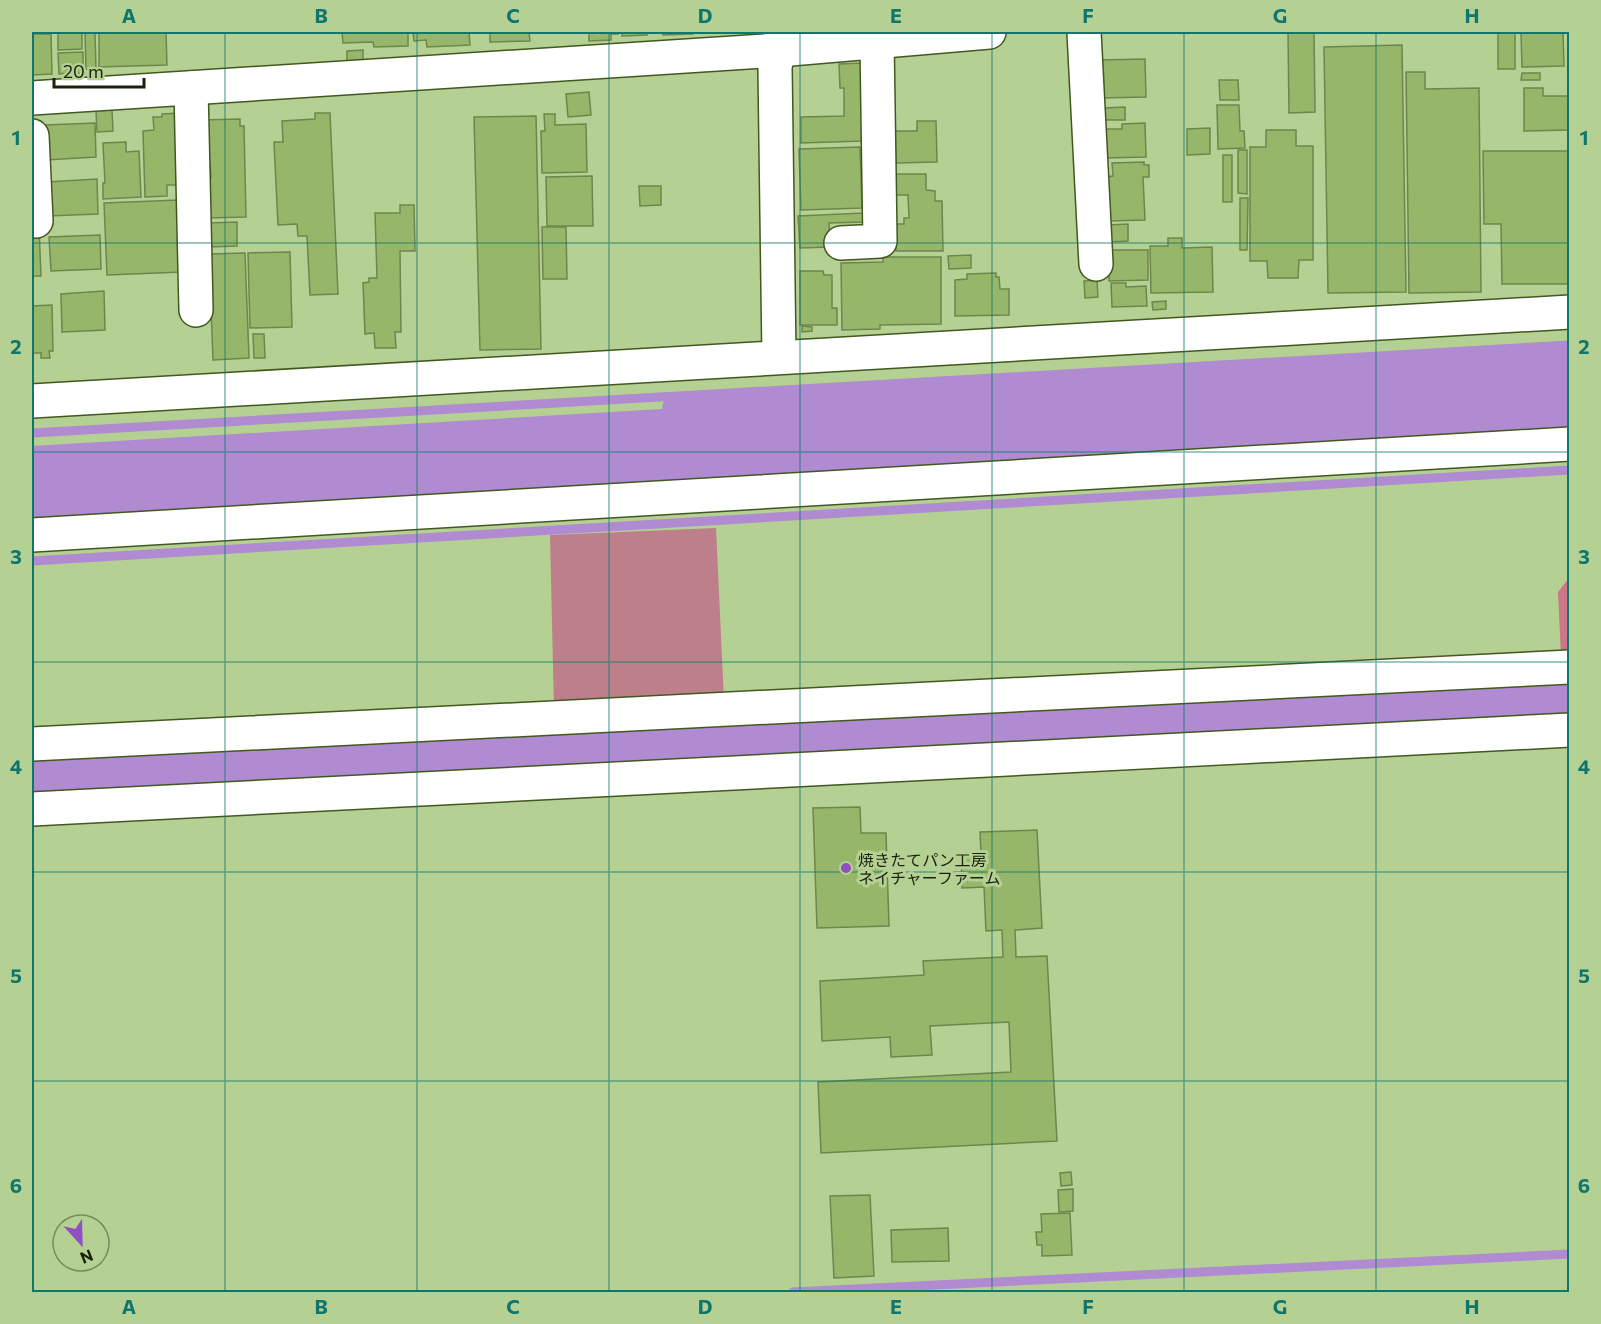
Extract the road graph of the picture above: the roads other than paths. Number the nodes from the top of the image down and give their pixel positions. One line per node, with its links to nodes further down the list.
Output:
1 (989, 32): 4 (street)
2 (1084, 32): 10 (street)
3 (780, 41): 4 (street); 5 (street); 13 (street)
4 (877, 41): 9 (street)
5 (191, 88): 6 (street); 11 (street)
6 (32, 98)
7 (32, 136): 8 (street)
8 (36, 221)
9 (842, 243)
10 (1096, 264)
11 (196, 310)
12 (1569, 312): 13 (street)
13 (779, 357): 14 (street)
14 (32, 401)
15 (1569, 444): 16 (street)
16 (32, 535)
17 (1569, 667): 19 (street)
18 (1569, 730): 20 (street)
19 (32, 744)
20 (32, 809)

